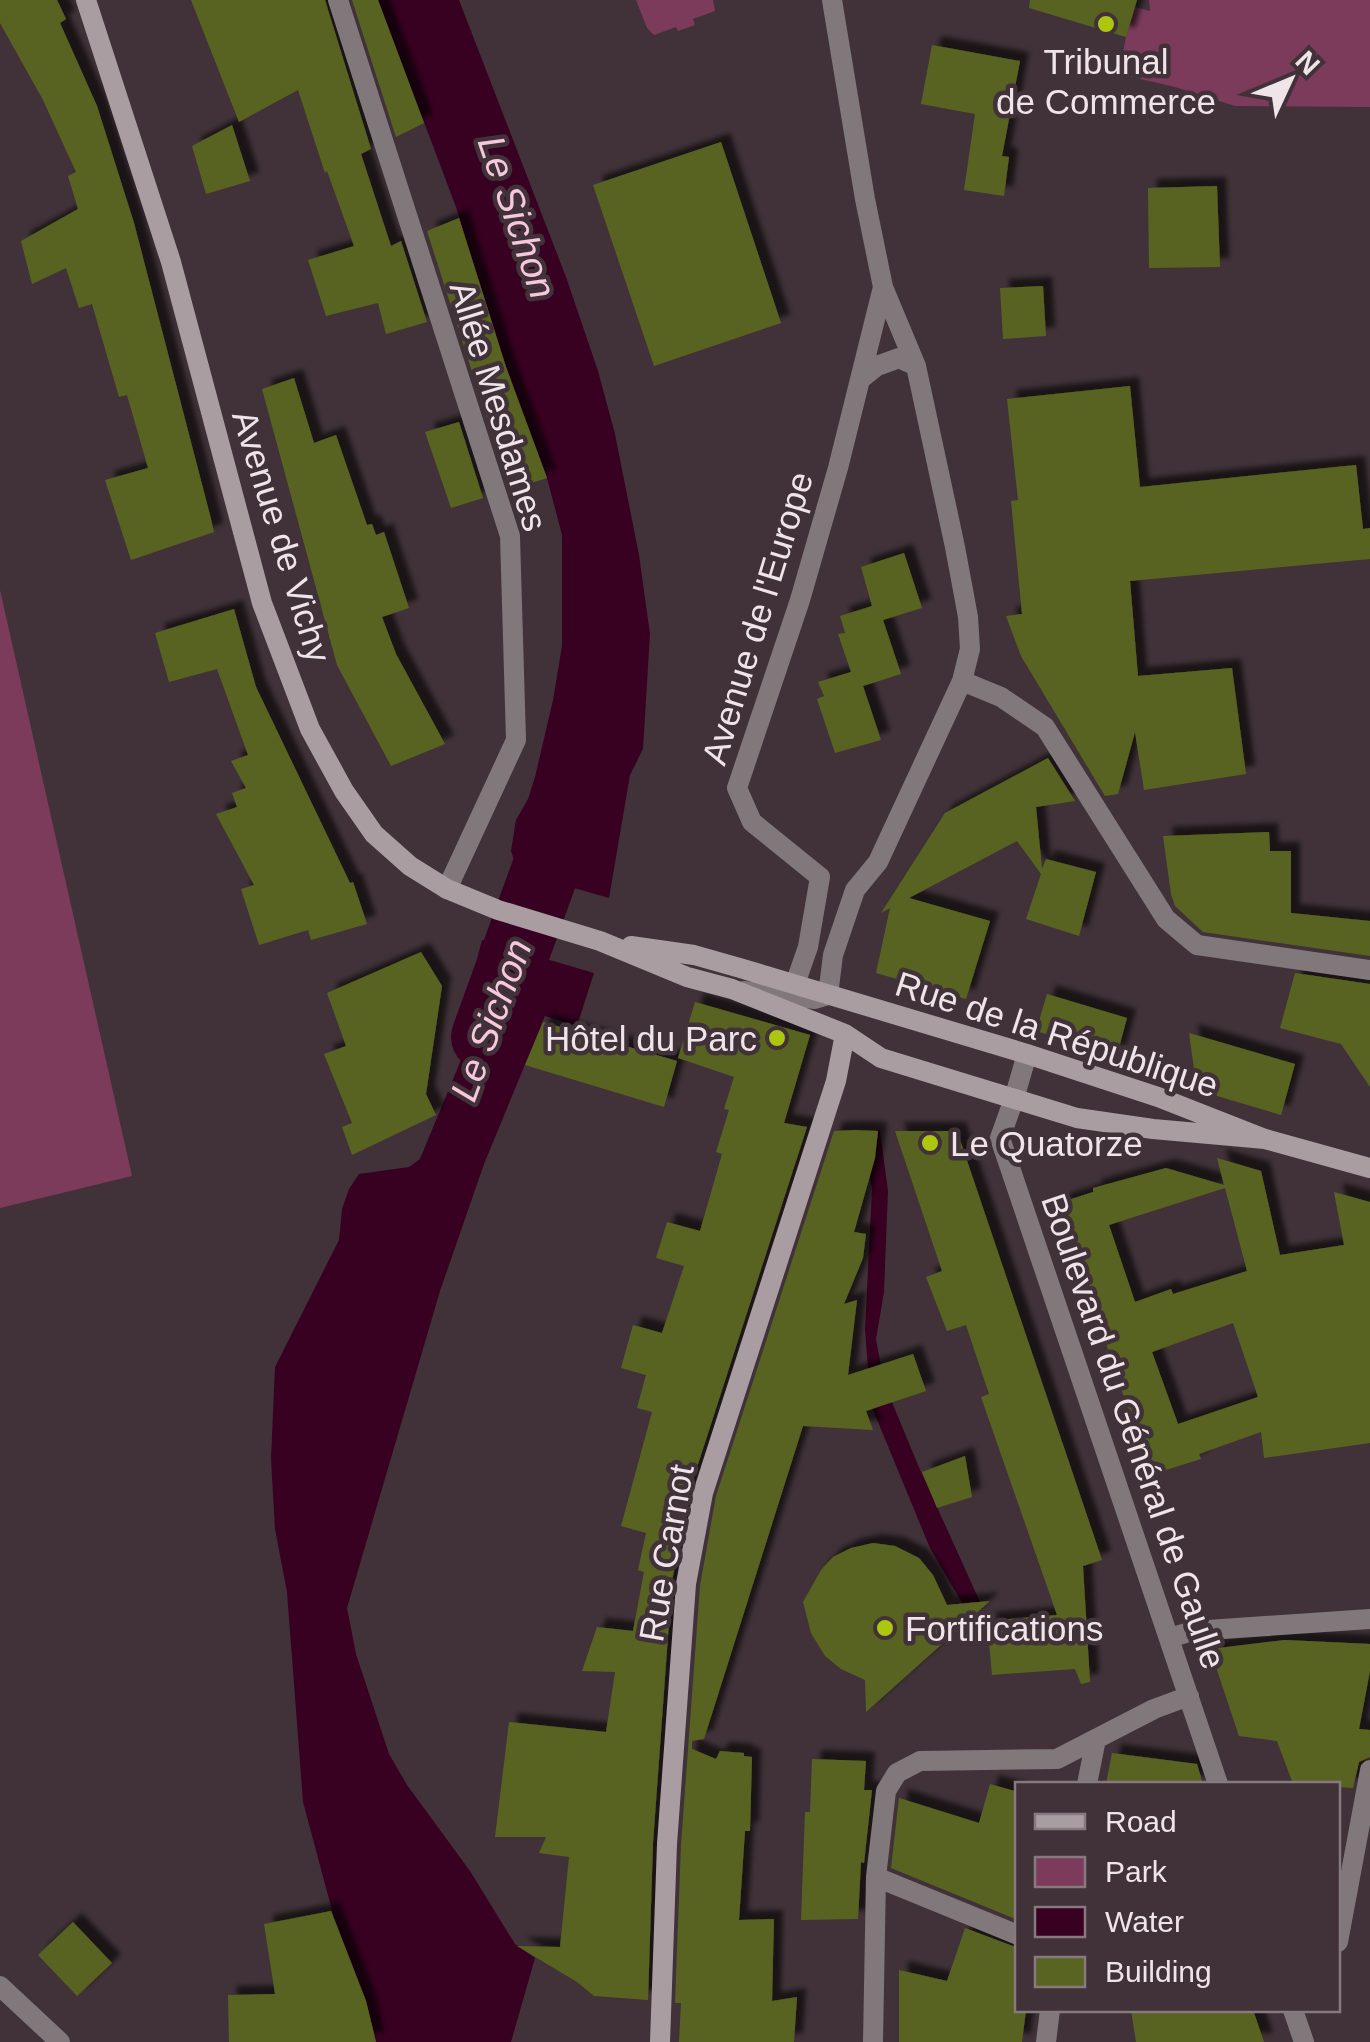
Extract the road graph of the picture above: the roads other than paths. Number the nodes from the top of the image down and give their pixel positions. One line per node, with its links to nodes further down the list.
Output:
1 (86, 0): 9 (main road, Avenue de Vichy)
2 (338, 0): 9 (street, Allée Mesdames)
3 (832, 0): 4 (street, Avenue de l'Europe)
4 (884, 287): 5 (street, Avenue de l'Europe); 6 (street, Avenue de l'Europe)
5 (916, 366): 6 (street); 7 (street, Avenue de l'Europe)
6 (862, 378): 8 (street, Avenue de l'Europe)
7 (962, 681): 10 (street, Avenue de l'Europe); 12 (street)
8 (820, 877): 10 (street, Avenue de l'Europe); 13 (street)
9 (447, 889): 11 (main road, Avenue de Vichy)
10 (854, 890): 15 (street, Avenue de l'Europe)
11 (600, 941): 13 (main road, Avenue de Vichy); 14 (main road, Avenue de Vichy)
12 (1370, 970)
13 (795, 984): 15 (main road, Avenue de Vichy)
14 (732, 989): 15 (street); 16 (main road, Avenue de Vichy)
15 (821, 997): 16 (main road); 17 (main road, Rue de la République)
16 (845, 1034): 18 (main road, Rue de la République); 35 (main road, Rue Carnot)
17 (1027, 1054): 18 (street, Boulevard du Général de Gaulle); 19 (main road, Rue de la République)
18 (1014, 1099): 19 (main road, Rue de la République); 22 (street, Boulevard du Général de Gaulle)
19 (1266, 1139): 20 (main road, Rue de la République)
20 (1370, 1168)
21 (1370, 1619): 22 (street)
22 (1169, 1638): 23 (street, Boulevard du Général de Gaulle)
23 (1189, 1696): 24 (street); 27 (street, Boulevard du Général de Gaulle)
24 (1096, 1739): 26 (street); 28 (street)
25 (1370, 1770): 29 (street)
26 (1087, 1782)
27 (1217, 1782)
28 (876, 1877): 30 (street); 36 (street)
29 (1340, 1931)
30 (1015, 1935)
31 (0, 1986): 34 (street)
32 (1050, 2012): 37 (street)
33 (1294, 2012): 38 (street)
34 (60, 2042)
35 (660, 2042)
36 (873, 2042)
37 (1046, 2042)
38 (1304, 2042)

